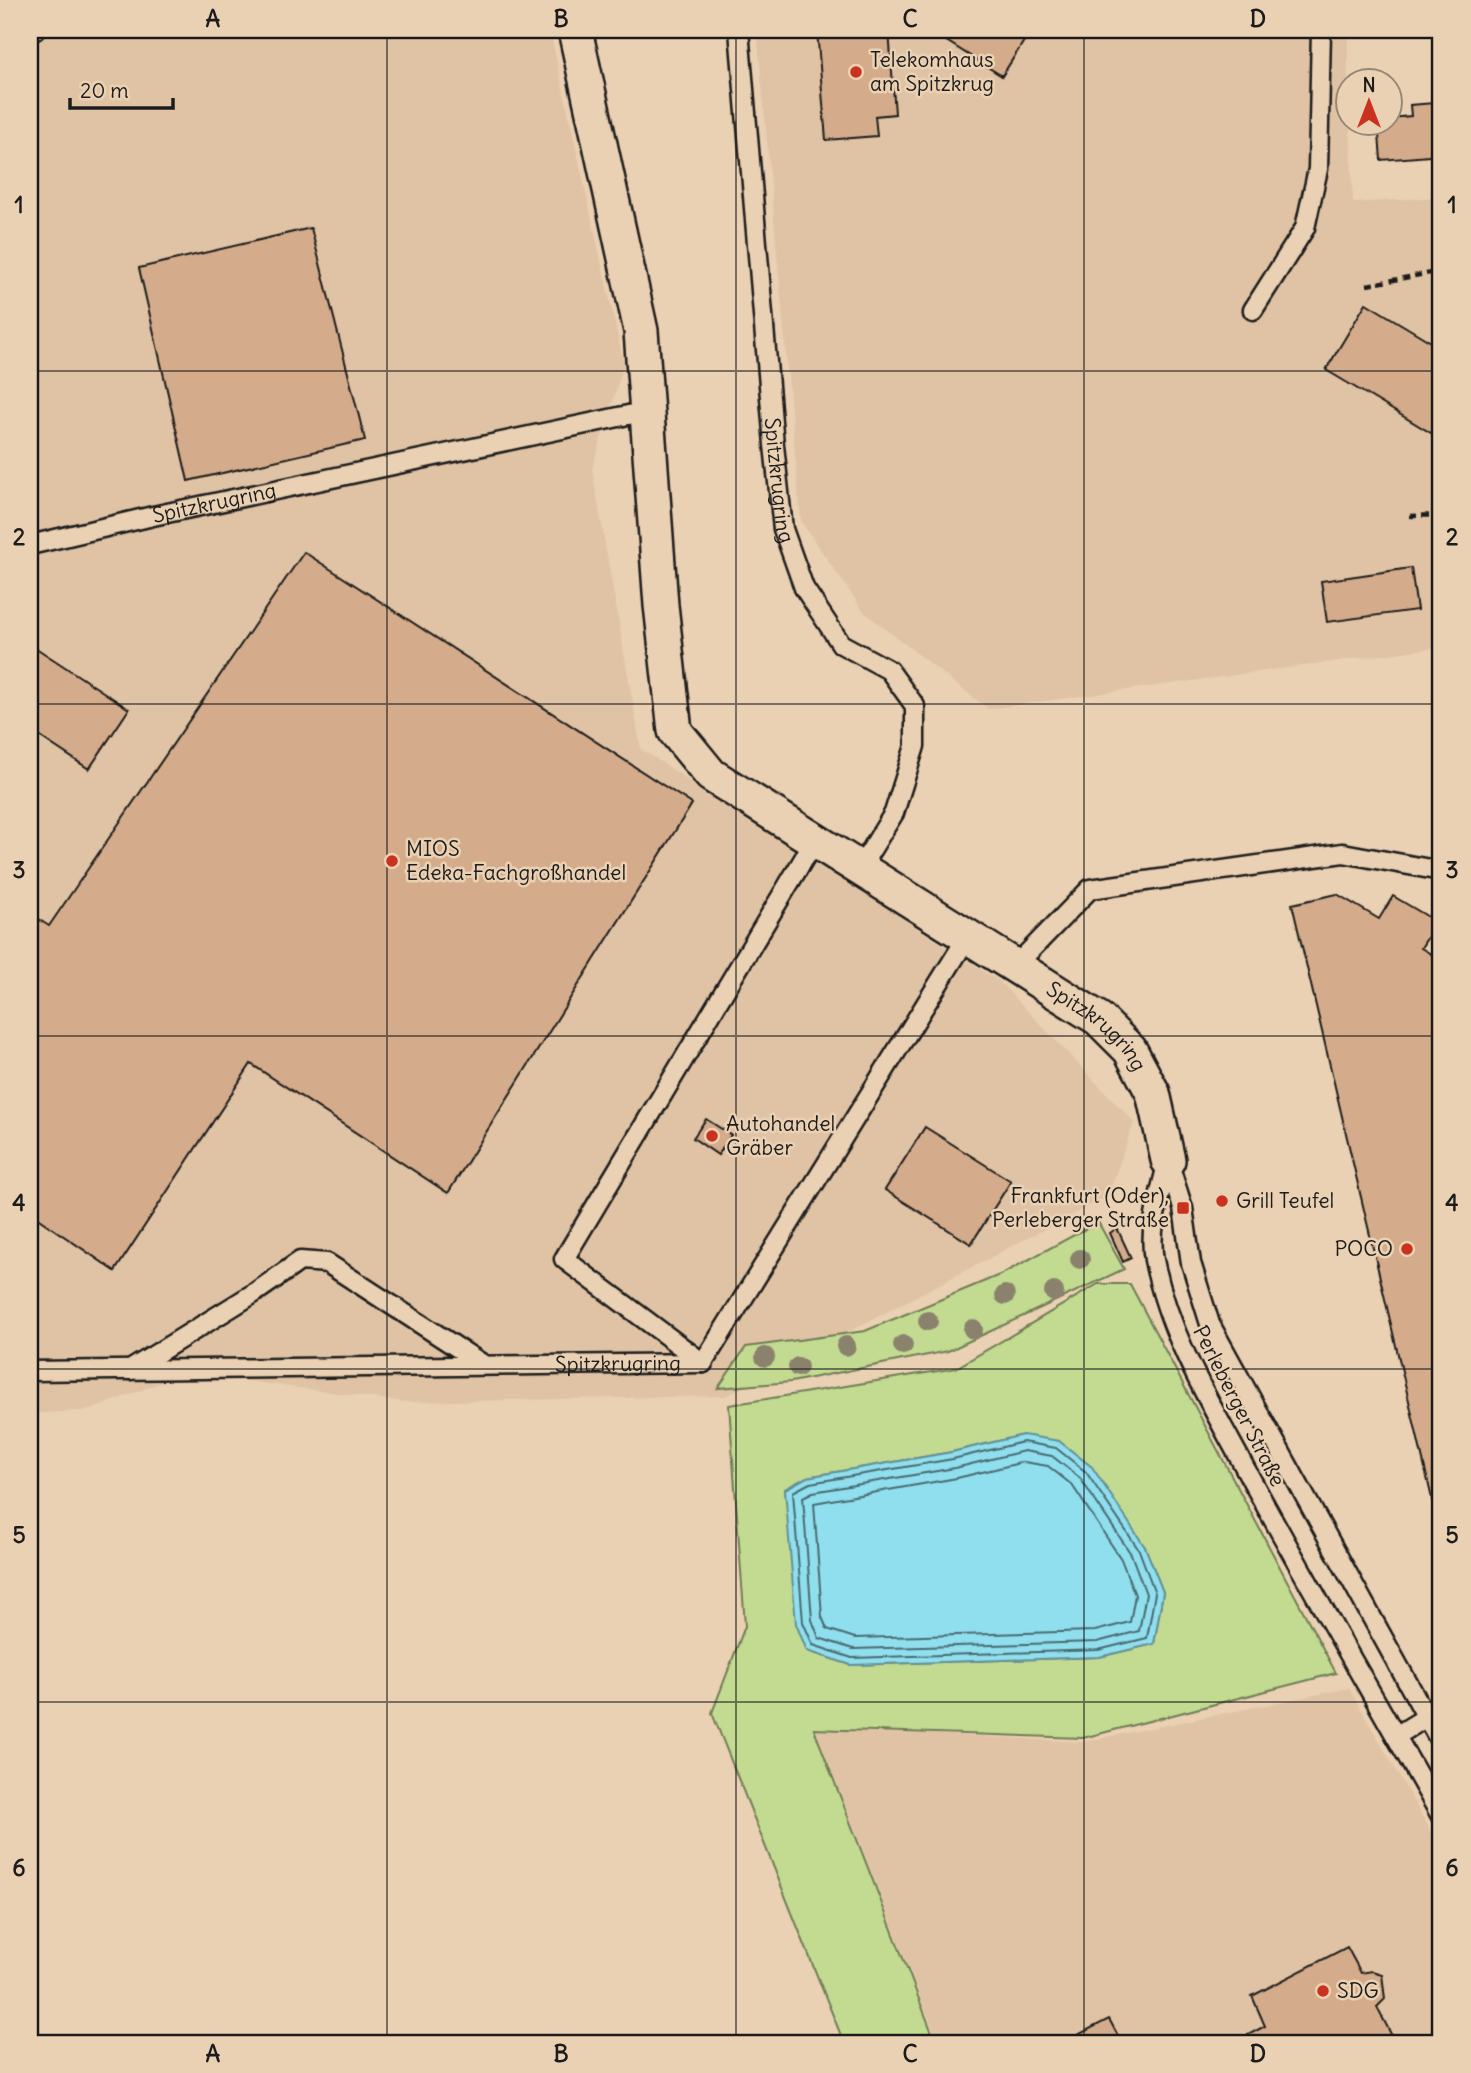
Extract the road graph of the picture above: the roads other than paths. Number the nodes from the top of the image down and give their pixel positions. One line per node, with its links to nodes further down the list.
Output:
1 (575, 30): 5 (street, Spitzkrugring)
2 (739, 30): 8 (lane, Spitzkrugring)
3 (1321, 30): 4 (lane)
4 (1253, 310)
5 (647, 411): 6 (lane, Spitzkrugring); 7 (street, Spitzkrugring)
6 (30, 545)
7 (815, 840): 8 (street, Spitzkrugring); 13 (lane)
8 (860, 868): 10 (street, Spitzkrugring)
9 (1441, 872): 11 (lane)
10 (968, 936): 11 (street, Spitzkrugring); 13 (lane, Spitzkrugring)
11 (1015, 966): 12 (street, Spitzkrugring)
12 (1168, 1160): 17 (lane, Perleberger Straße); 18 (lane, Perleberger Straße)
13 (702, 1363): 14 (lane, Spitzkrugring)
14 (484, 1365): 15 (lane, Spitzkrugring); 15 (lane)
15 (130, 1370): 16 (lane, Spitzkrugring)
16 (30, 1371)
17 (1434, 1713): 18 (lane); 19 (lane, Perleberger Straße)
18 (1396, 1736): 20 (lane, Perleberger Straße)
19 (1441, 1743)
20 (1441, 1816)

